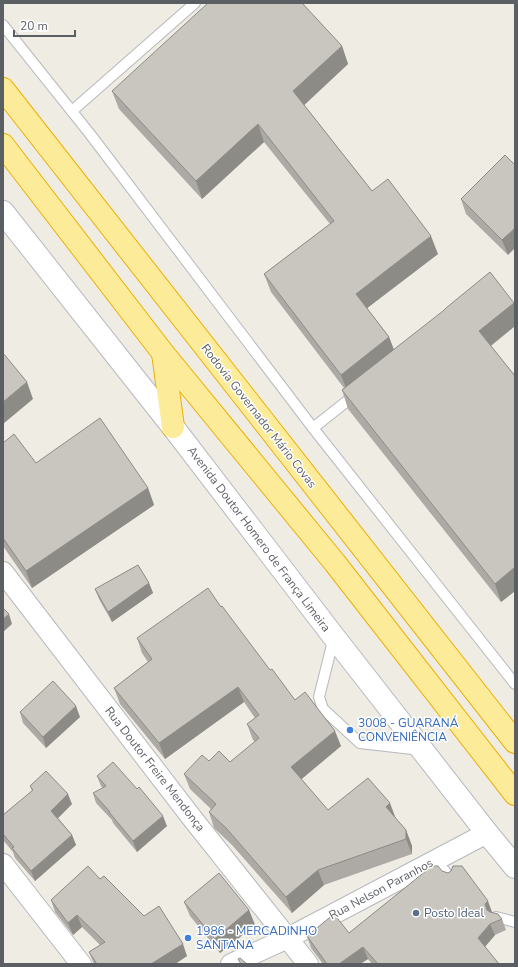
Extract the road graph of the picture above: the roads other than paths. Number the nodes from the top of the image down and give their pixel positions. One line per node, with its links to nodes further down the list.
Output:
1 (196, 3): 4 (lane)
2 (3, 25): 4 (lane)
3 (3, 89): 14 (highway, Rodovia Governador Mário Covas)
4 (72, 111): 10 (lane)
5 (3, 145): 7 (highway)
6 (3, 212): 9 (main road, Avenida Doutor Homero de França Limeira)
7 (163, 352): 9 (highway); 16 (highway)
8 (361, 390): 10 (lane)
9 (173, 427): 12 (main road, Avenida Doutor Homero de França Limeira)
10 (313, 428): 13 (lane)
11 (3, 572): 24 (street, Rua Doutor Freire Mendonça)
12 (334, 637): 15 (main road, Avenida Doutor Homero de França Limeira); 15 (lane)
13 (515, 684)
14 (515, 742)
15 (423, 750): 17 (main road, Avenida Doutor Homero de França Limeira)
16 (515, 794)
17 (487, 833): 18 (street, Rua Nelson Paranhos); 20 (main road, Avenida Doutor Homero de França Limeira)
18 (435, 860): 21 (lane); 24 (street, Rua Nelson Paranhos)
19 (3, 864): 25 (street)
20 (515, 867)
21 (451, 878)
22 (496, 917): 23 (lane)
23 (515, 922)
24 (288, 938): 26 (street, Rua Nelson Paranhos); 27 (street, Rua Doutor Freire Mendonça)
25 (81, 964)
26 (231, 964)
27 (308, 964)

